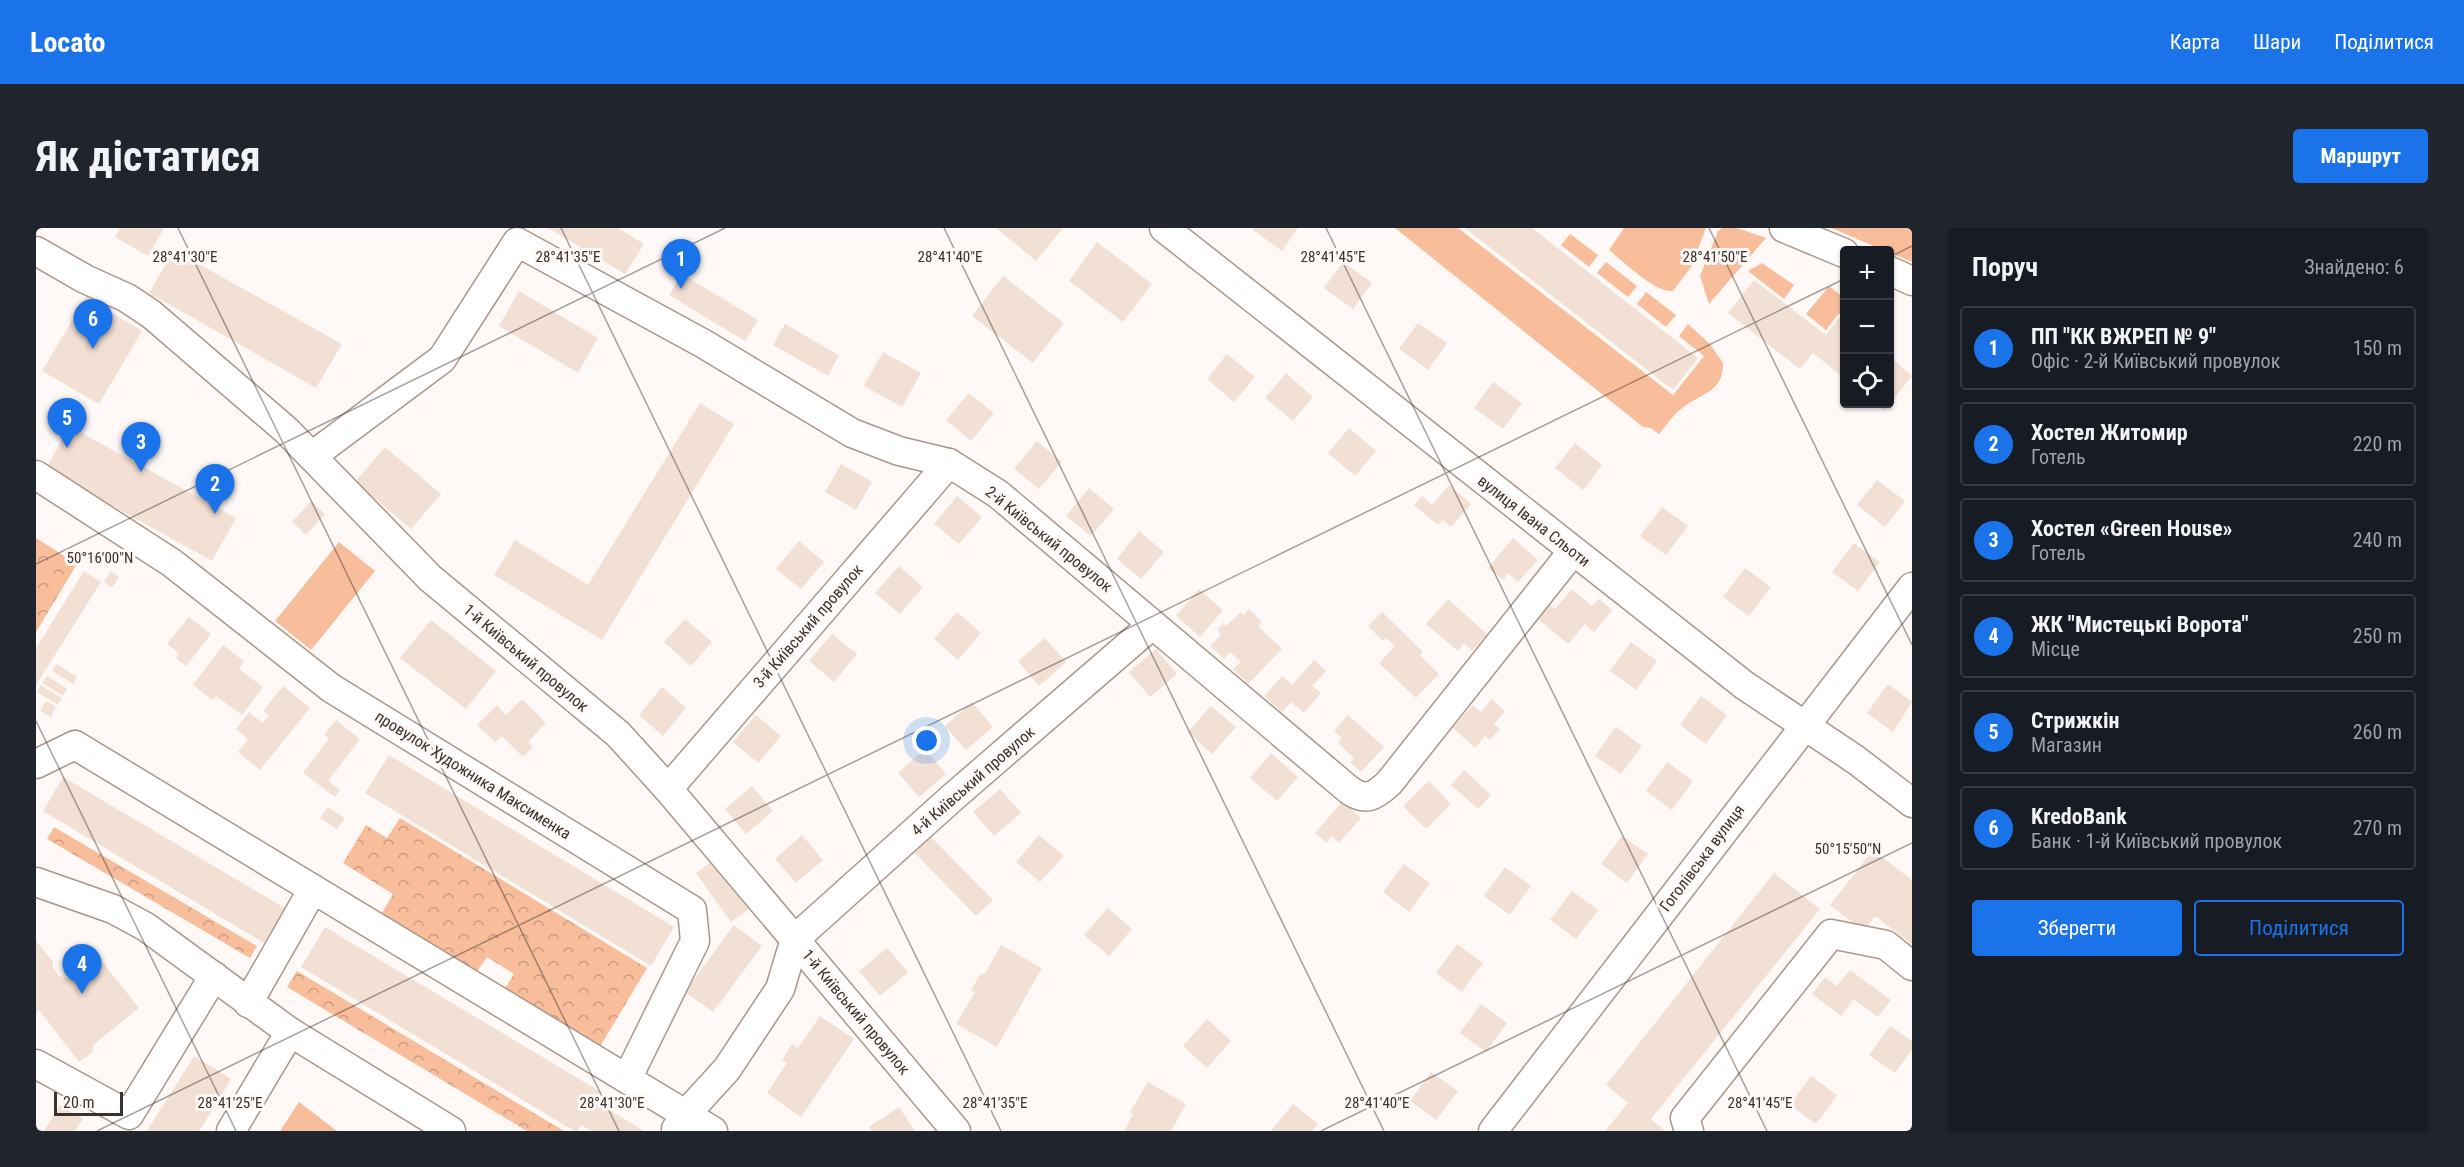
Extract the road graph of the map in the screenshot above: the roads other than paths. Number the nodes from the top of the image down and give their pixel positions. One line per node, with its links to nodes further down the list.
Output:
1 (1164, 228): 10 (street, вулиця Івана Сльоти)
2 (1785, 228): 4 (street)
3 (36, 251): 7 (street, 1-й Київський провулок)
4 (1840, 251)
5 (1894, 273): 6 (street)
6 (1912, 281)
7 (312, 456): 8 (street, 2-й Київський провулок); 15 (street, 1-й Київський провулок)
8 (949, 463): 12 (street, 2-й Київський провулок); 15 (street, 3-й Київський провулок)
9 (36, 475): 25 (street, провулок Художника Максименка)
10 (1573, 551): 12 (street, 2-й Київський провулок); 13 (street, вулиця Івана Сльоти)
11 (1912, 586): 13 (street, Гоголівська вулиця)
12 (1152, 625): 19 (street, 4-й Київський провулок)
13 (1803, 727): 16 (street, вулиця Івана Сльоти); 27 (street, Гоголівська вулиця)
14 (36, 764): 18 (street)
15 (668, 789): 19 (street, 1-й Київський провулок)
16 (1912, 803)
17 (36, 882): 21 (street)
18 (313, 889): 22 (street); 25 (street)
19 (795, 939): 26 (street); 31 (street, 1-й Київський провулок)
20 (1912, 966): 32 (street)
21 (214, 976): 22 (street); 24 (street)
22 (248, 1003): 23 (street)
23 (290, 1032): 28 (street); 29 (street)
24 (36, 1064)
25 (627, 1079): 26 (street)
26 (681, 1123): 30 (street)
27 (1502, 1128)
28 (446, 1130)
29 (231, 1131)
30 (713, 1131)
31 (956, 1131)
32 (1689, 1131)

